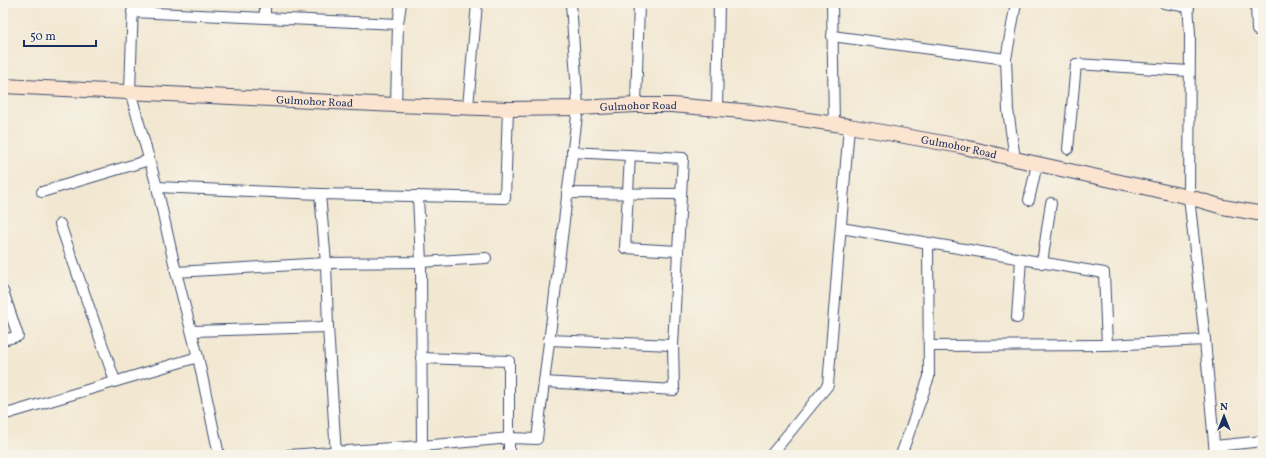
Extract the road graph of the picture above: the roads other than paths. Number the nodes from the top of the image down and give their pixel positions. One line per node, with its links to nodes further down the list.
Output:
1 (266, 3): 13 (street)
2 (401, 3): 14 (street)
3 (477, 3): 23 (street)
4 (571, 3): 24 (street)
5 (639, 3): 22 (street)
6 (719, 3): 25 (street)
7 (832, 3): 16 (street)
8 (1016, 3): 17 (street)
9 (1164, 3): 11 (street)
10 (1256, 3): 15 (street)
11 (1188, 5): 18 (street)
12 (132, 7): 13 (street); 20 (street)
13 (265, 18): 14 (street)
14 (398, 24): 21 (street)
15 (1257, 30)
16 (832, 36): 17 (street); 27 (street)
17 (1006, 58): 32 (street)
18 (1189, 71): 29 (street); 42 (street)
19 (3, 86): 20 (street, Gulmohor Road)
20 (130, 91): 21 (street, Gulmohor Road); 33 (street)
21 (396, 105): 23 (street, Gulmohor Road)
22 (636, 105): 24 (street, Gulmohor Road); 25 (street, Gulmohor Road)
23 (468, 107): 26 (street, Gulmohor Road)
24 (578, 108): 26 (street, Gulmohor Road); 30 (street)
25 (717, 108): 27 (street, Gulmohor Road)
26 (508, 109): 41 (street)
27 (834, 124): 28 (street, Gulmohor Road)
28 (849, 126): 32 (street, Gulmohor Road); 47 (street)
29 (1068, 149)
30 (572, 152): 31 (street); 37 (street)
31 (630, 155): 38 (street); 40 (street)
32 (1015, 159): 34 (street, Gulmohor Road)
33 (150, 160): 35 (street); 36 (street)
34 (1037, 164): 42 (street, Gulmohor Road); 43 (street)
35 (157, 187): 39 (street); 55 (street)
36 (42, 192)
37 (567, 193): 38 (street); 61 (street)
38 (628, 193): 40 (street); 49 (street)
39 (320, 194): 41 (street); 53 (street)
40 (681, 194): 49 (street)
41 (418, 196): 52 (street)
42 (1188, 197): 45 (street, Gulmohor Road); 62 (street)
43 (1029, 200)
44 (1051, 203): 54 (street)
45 (1263, 214)
46 (60, 224): 68 (street)
47 (840, 228): 48 (street); 79 (street)
48 (928, 244): 51 (street); 65 (street)
49 (678, 251): 63 (street)
50 (486, 258): 52 (street)
51 (1021, 259): 54 (street); 57 (street)
52 (421, 262): 53 (street); 67 (street)
53 (326, 263): 55 (street); 58 (street)
54 (1042, 263): 64 (street)
55 (176, 272): 59 (street)
56 (3, 290): 60 (street)
57 (1017, 318)
58 (328, 327): 59 (street); 75 (street)
59 (192, 331): 66 (street)
60 (3, 340)
61 (549, 340): 63 (street); 69 (street)
62 (1204, 340): 64 (street); 73 (street)
63 (673, 345): 69 (street)
64 (1107, 345): 65 (street)
65 (929, 346): 80 (street)
66 (198, 357): 68 (street); 76 (street)
67 (421, 358): 71 (street); 74 (street)
68 (115, 381): 70 (street)
69 (544, 382): 71 (street)
70 (3, 415)
71 (510, 438): 74 (street); 78 (street)
72 (1263, 441): 73 (street)
73 (1215, 450)
74 (422, 451): 75 (street)
75 (336, 453): 77 (street)
76 (219, 455)
77 (288, 455)
78 (509, 455)
79 (771, 455)
80 (901, 455)

